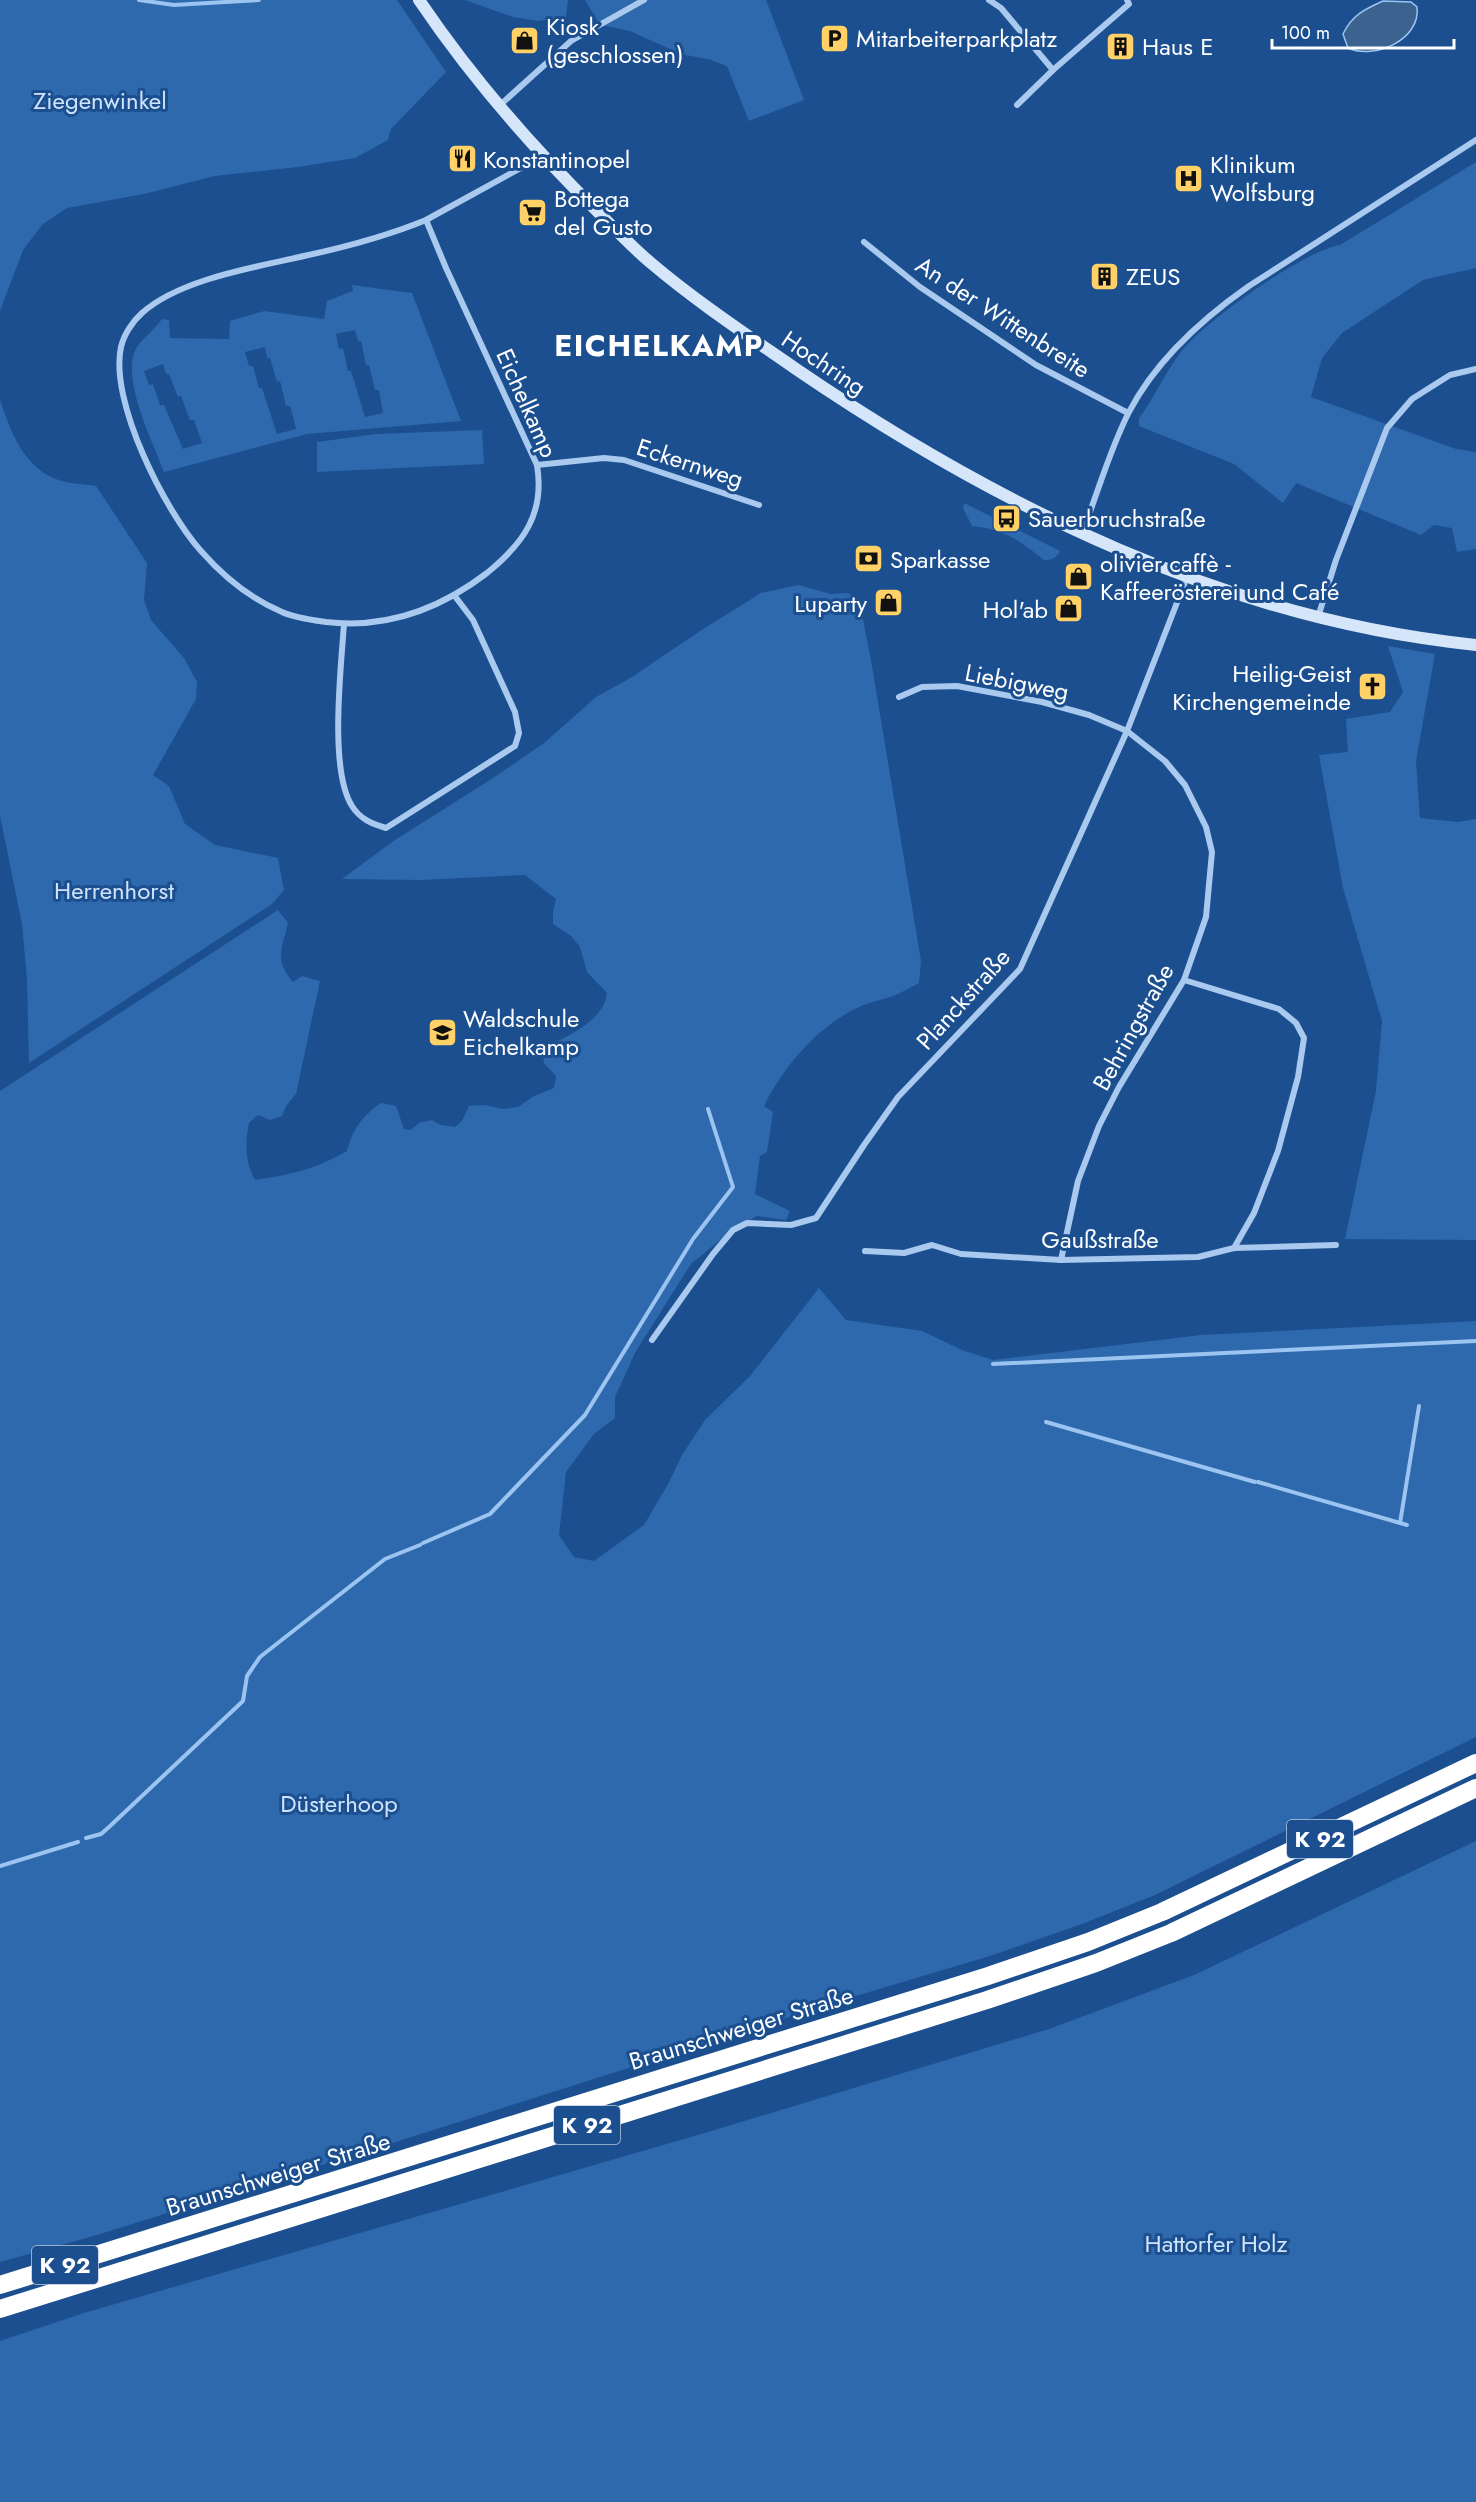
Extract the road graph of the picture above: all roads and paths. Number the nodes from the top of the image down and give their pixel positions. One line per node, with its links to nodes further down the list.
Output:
1 (420, 0): 7 (street, Hochring)
2 (644, 0): 7 (street)
3 (989, 0): 5 (street)
4 (1127, 0): 5 (street)
5 (1053, 70): 6 (street)
6 (1017, 105)
7 (498, 106): 9 (street, Hochring)
8 (1476, 140): 13 (street)
9 (540, 153): 10 (street, Eichelkamp); 16 (street, Hochring)
10 (426, 220): 14 (street, Eichelkamp); 20 (street, Eichelkamp)
11 (864, 242): 13 (street, An der Wittenbreite)
12 (1476, 369): 19 (street)
13 (1128, 413): 16 (street)
14 (537, 465): 15 (street, Eckernweg); 18 (street, Eichelkamp)
15 (759, 505)
16 (1082, 533): 17 (street, Hochring)
17 (1187, 577): 19 (street, Hochring); 23 (street, Planckstraße)
18 (454, 596): 20 (street, Eichelkamp); 20 (street)
19 (1317, 618): 21 (street, Hochring)
20 (344, 624)
21 (1476, 645)
22 (899, 698): 23 (street, Liebigweg)
23 (1127, 731): 24 (street, Behringstraße); 29 (street, Planckstraße)
24 (1184, 980): 26 (street); 28 (street, Behringstraße)
25 (1336, 1245): 26 (street, Gaußstraße)
26 (1234, 1248): 28 (street, Gaußstraße)
27 (865, 1251): 28 (street, Gaußstraße)
28 (1061, 1260)
29 (652, 1340)
30 (1476, 1762): 32 (highway, Braunschweiger Straße / K 92)
31 (1476, 1788): 33 (highway, Braunschweiger Straße / K 92)
32 (0, 2285)
33 (0, 2309)

